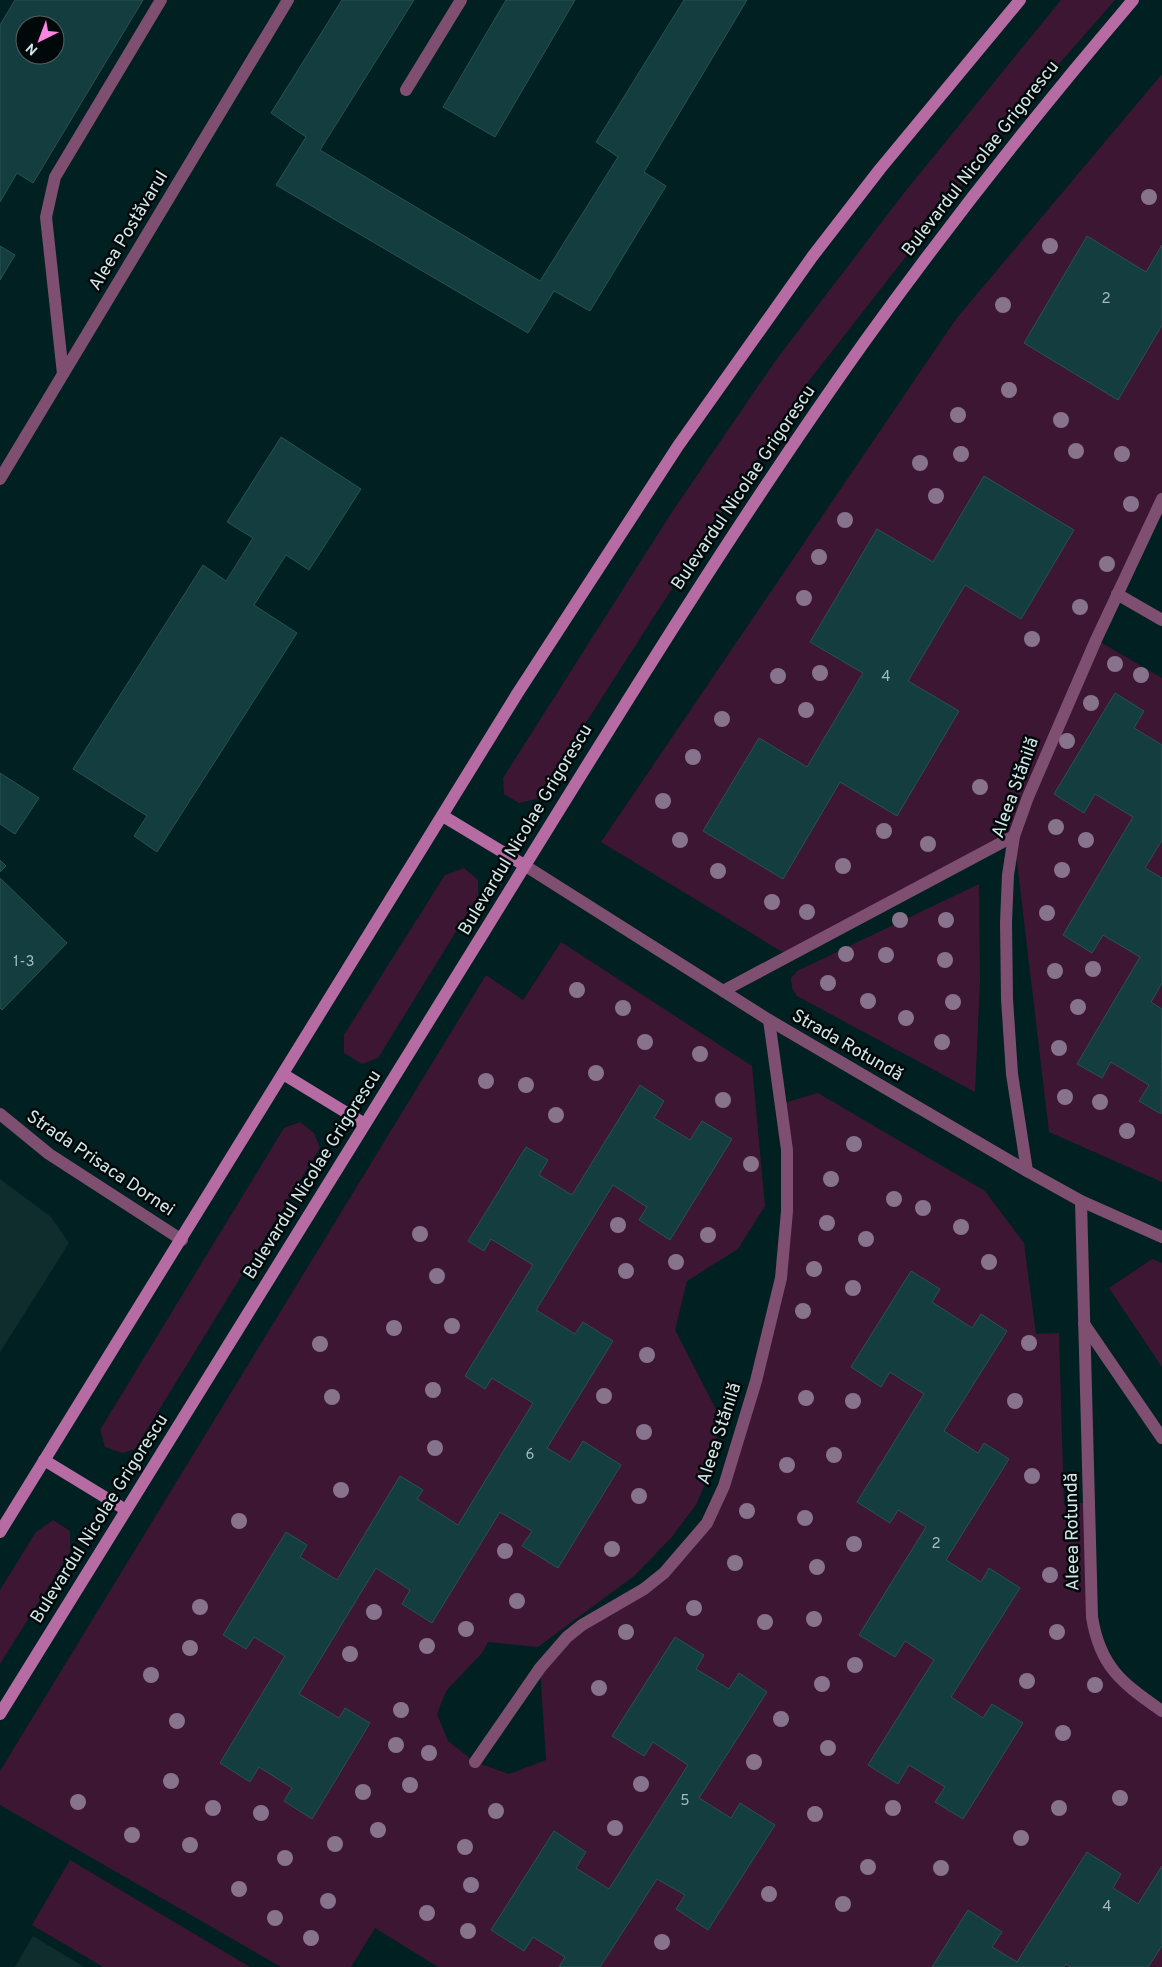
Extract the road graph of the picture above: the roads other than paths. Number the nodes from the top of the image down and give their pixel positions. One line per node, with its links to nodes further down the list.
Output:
1 (161, 0): 7 (street)
2 (288, 0): 7 (street, Aleea Postăvarul)
3 (461, 0): 6 (street)
4 (1020, 0): 12 (main road)
5 (1133, 0): 14 (main road, Bulevardul Nicolae Grigorescu)
6 (406, 90)
7 (63, 374): 8 (street, Aleea Postăvarul)
8 (0, 479)
9 (1162, 499): 10 (street, Aleea Stănilă)
10 (1117, 594): 11 (street); 13 (street, Aleea Stănilă)
11 (1162, 620)
12 (443, 816): 14 (main road); 17 (main road)
13 (1014, 836): 15 (street); 20 (street, Aleea Stănilă)
14 (524, 865): 15 (street, Strada Rotundă); 19 (main road, Bulevardul Nicolae Grigorescu)
15 (722, 991): 16 (street, Strada Rotundă)
16 (769, 1020): 20 (street, Strada Rotundă); 31 (street, Aleea Stănilă)
17 (283, 1074): 19 (main road); 23 (main road)
18 (0, 1114): 23 (street, Strada Prisaca Dornei)
19 (365, 1124): 27 (main road, Bulevardul Nicolae Grigorescu)
20 (1026, 1171): 21 (street, Strada Rotundă)
21 (1081, 1201): 22 (street, Strada Rotundă); 24 (street, Aleea Rotundă)
22 (1162, 1237)
23 (182, 1240): 26 (main road)
24 (1084, 1324): 25 (street); 29 (street, Aleea Rotundă)
25 (1162, 1438)
26 (44, 1460): 27 (main road); 28 (main road)
27 (126, 1510): 30 (main road, Bulevardul Nicolae Grigorescu)
28 (0, 1532)
29 (1162, 1710)
30 (0, 1714)
31 (475, 1762)

